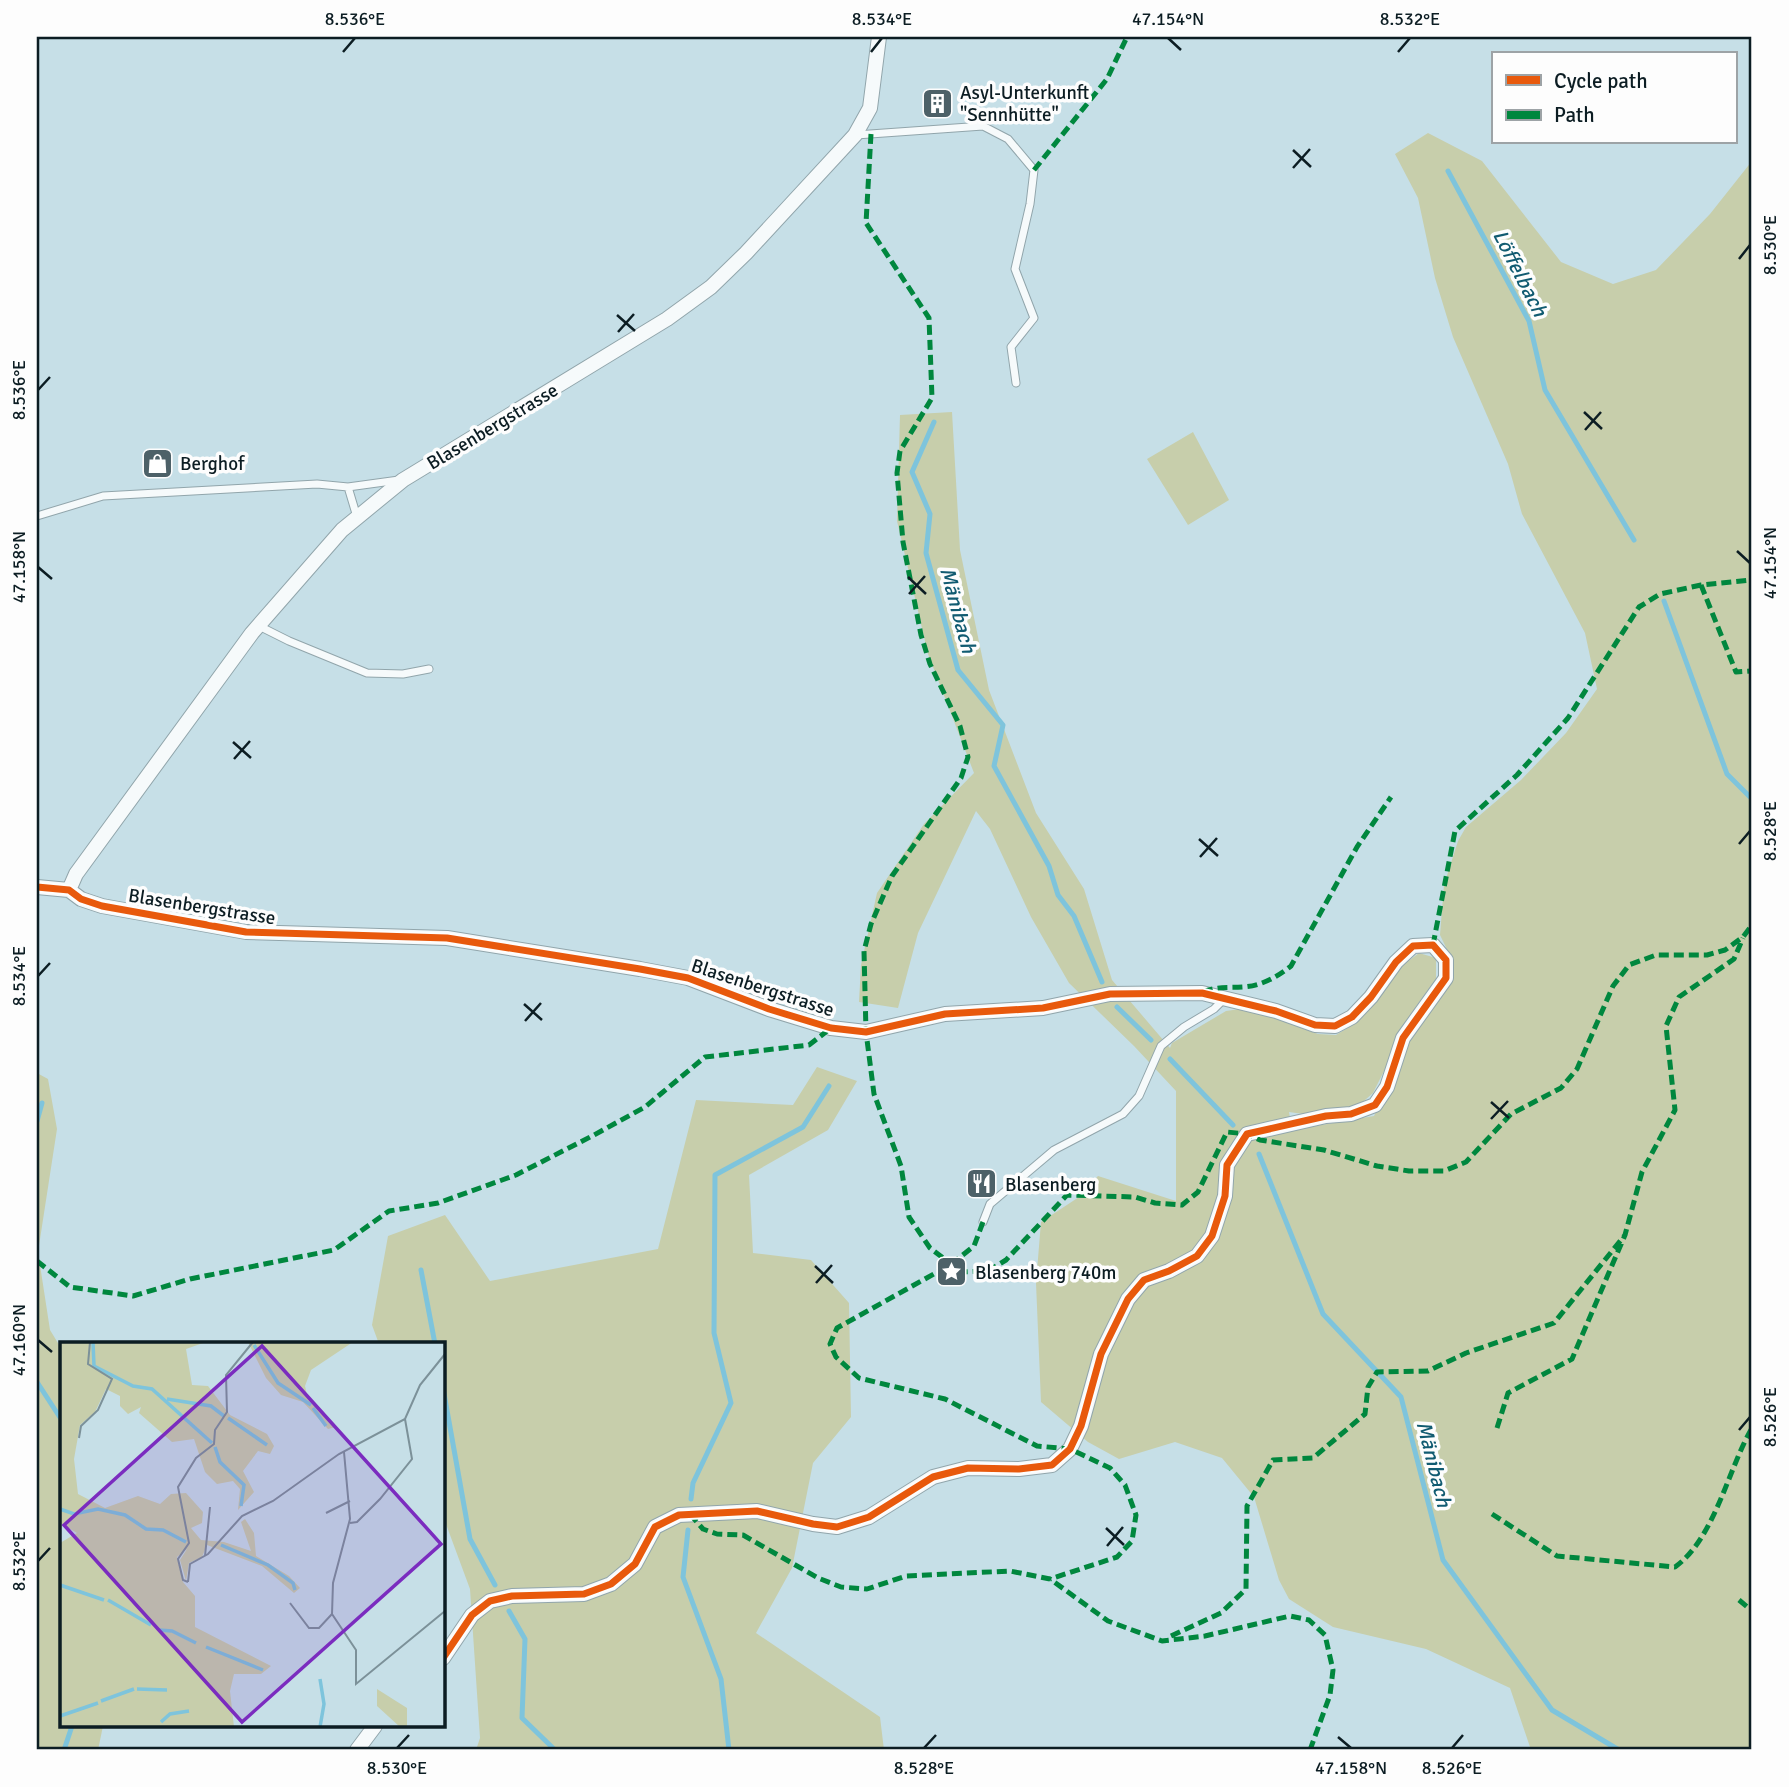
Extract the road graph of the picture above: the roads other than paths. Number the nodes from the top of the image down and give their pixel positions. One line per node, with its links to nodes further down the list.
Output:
1 (879, 37): 2 (street, Blasenbergstrasse)
2 (855, 135): 3 (lane); 4 (street, Blasenbergstrasse)
3 (1016, 383)
4 (403, 480): 5 (lane); 7 (street, Blasenbergstrasse)
5 (348, 487): 6 (lane); 7 (lane)
6 (37, 516)
7 (357, 517): 8 (street, Blasenbergstrasse)
8 (258, 625): 9 (lane); 11 (street, Blasenbergstrasse)
9 (429, 670)
10 (37, 887): 11 (street)
11 (69, 890): 12 (street, Blasenbergstrasse)
12 (1224, 998): 13 (lane); 14 (street, Blasenbergstrasse)
13 (983, 1222)
14 (444, 1657)
15 (373, 1728): 16 (street)
16 (357, 1750)

